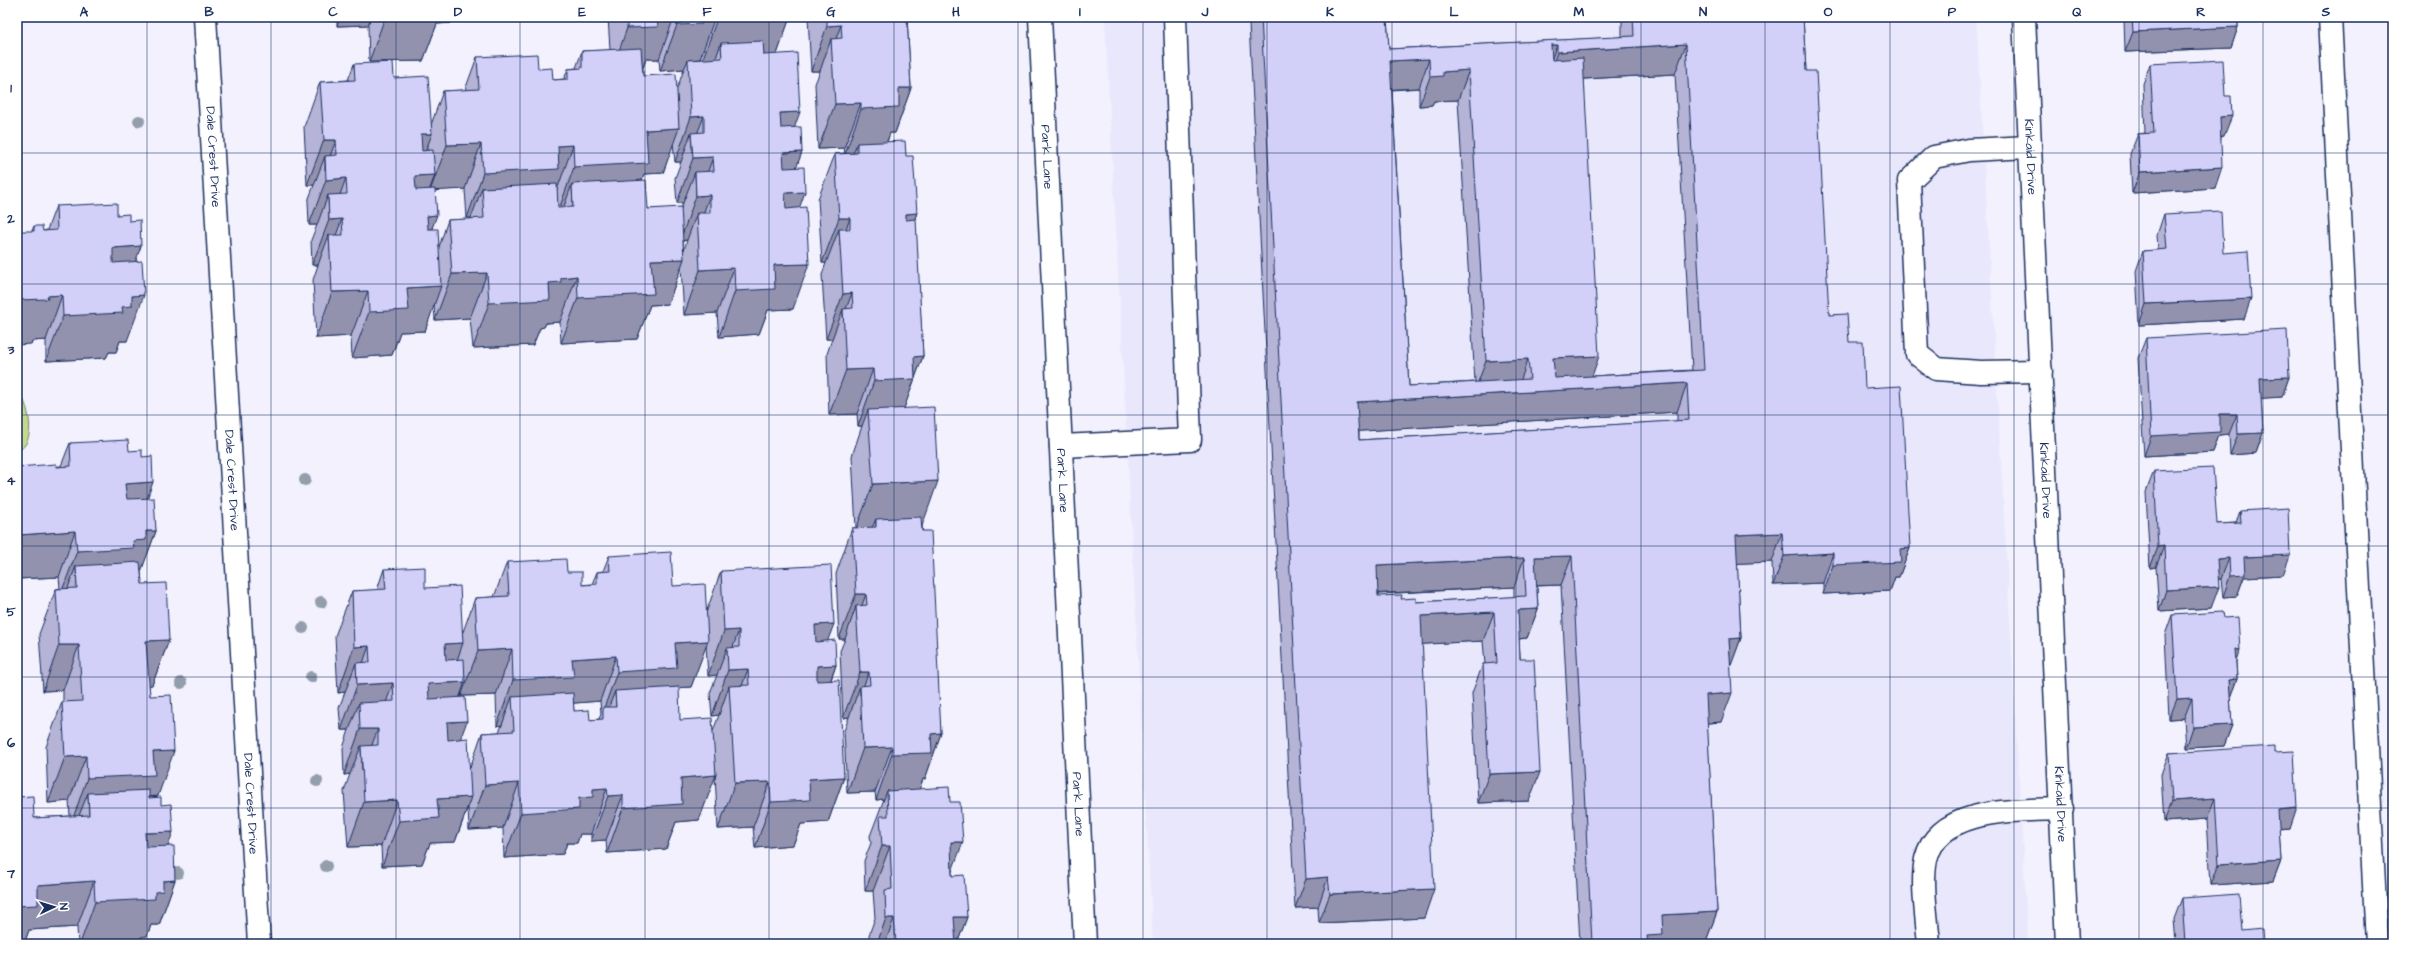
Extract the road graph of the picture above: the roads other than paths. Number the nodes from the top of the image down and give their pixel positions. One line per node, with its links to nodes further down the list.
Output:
1 (205, 17): 10 (street, Dale Crest Drive)
2 (1040, 17): 8 (street, Park Lane)
3 (1175, 17): 8 (street)
4 (2024, 17): 6 (street, Kinkaid Drive)
5 (2330, 17): 14 (street)
6 (2029, 147): 7 (street, Kinkaid Drive); 7 (street)
7 (2041, 371): 9 (street, Kinkaid Drive)
8 (1061, 446): 11 (street, Park Lane)
9 (2062, 809): 12 (street); 13 (street, Kinkaid Drive)
10 (259, 944)
11 (1085, 944)
12 (1929, 944)
13 (2067, 944)
14 (2376, 944)

